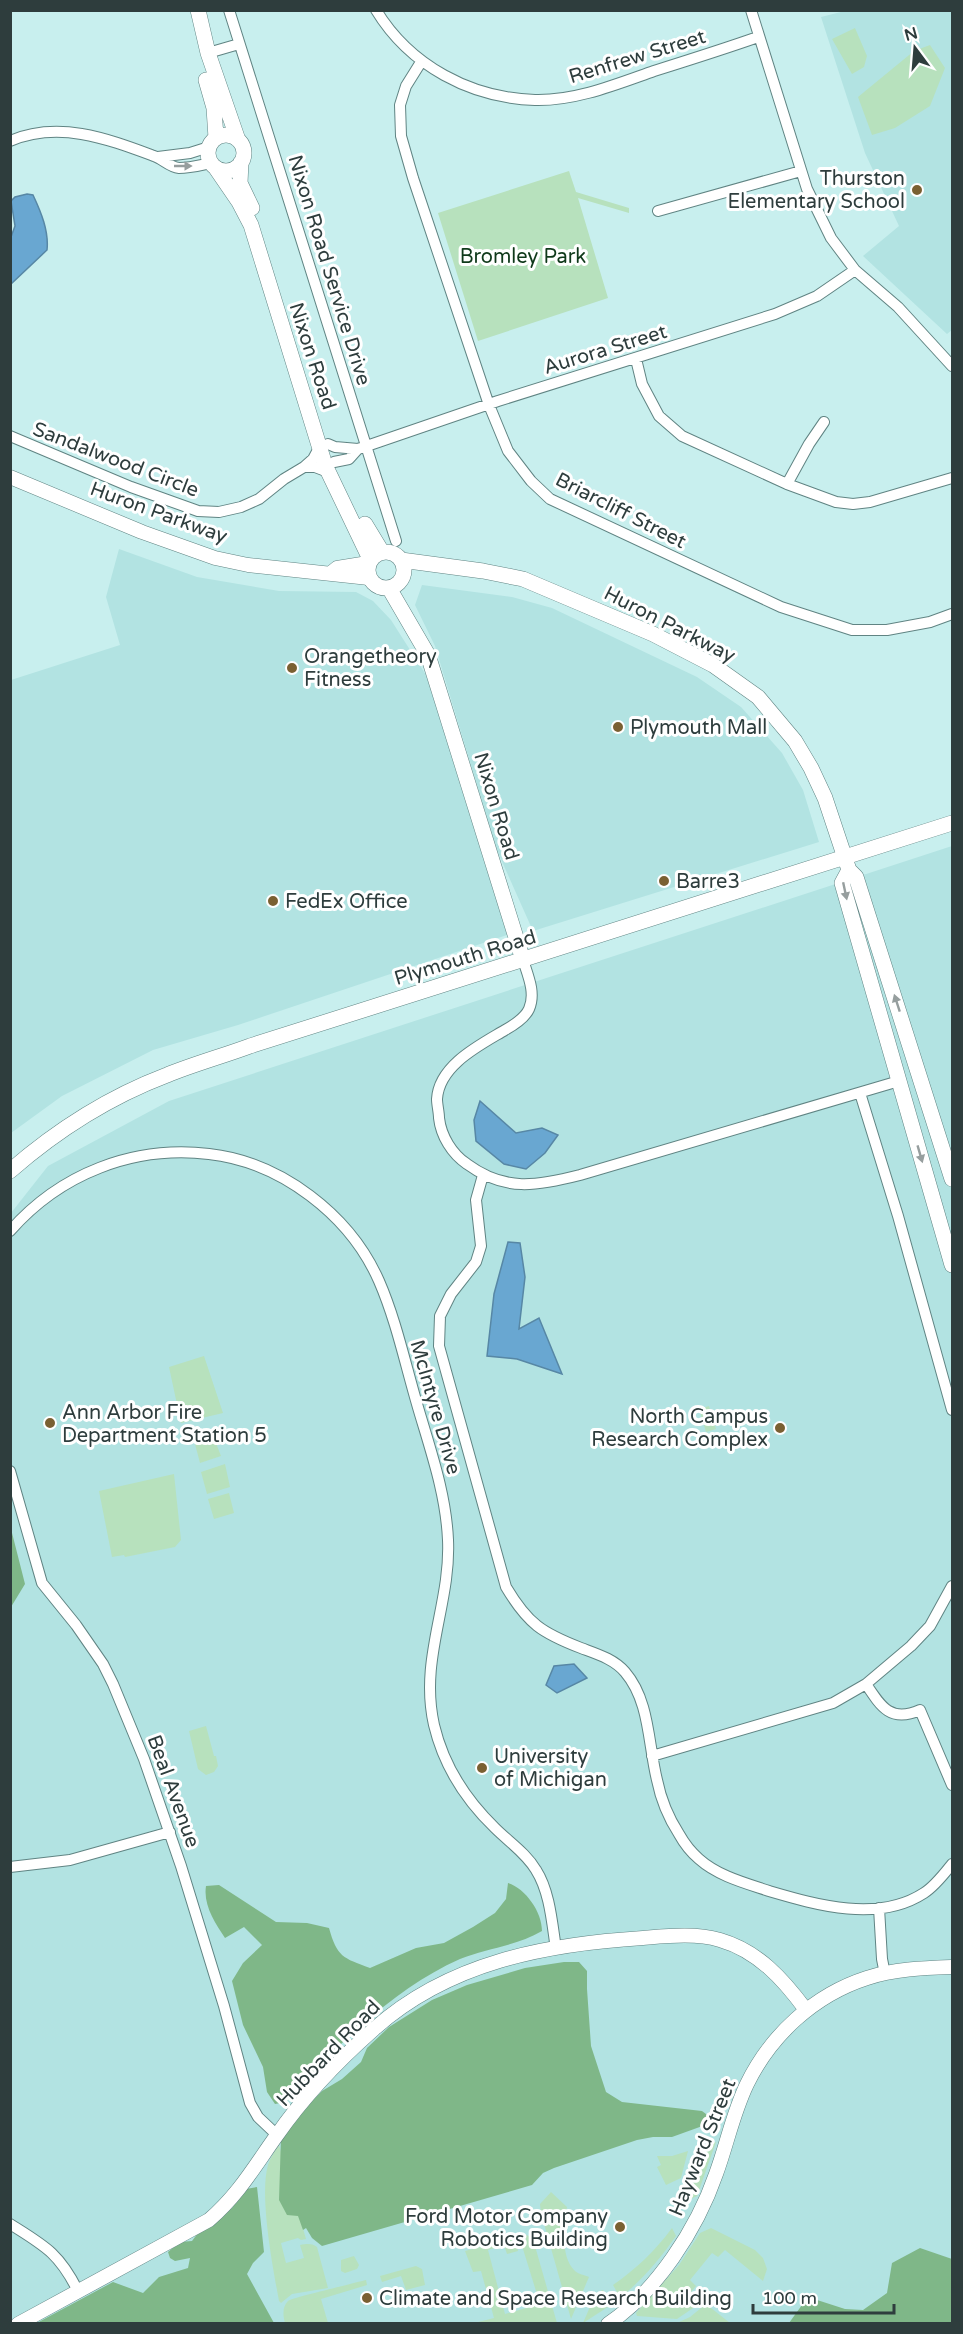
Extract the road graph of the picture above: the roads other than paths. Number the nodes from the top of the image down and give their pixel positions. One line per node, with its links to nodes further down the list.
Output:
1 (188, 10): 12 (main road)
2 (198, 10): 8 (main road)
3 (229, 10): 7 (street, Nixon Road Service Drive)
4 (376, 10): 9 (street, Renfrew Street)
5 (751, 10): 6 (street)
6 (758, 37): 9 (street, Renfrew Street); 16 (street)
7 (239, 44): 8 (street); 25 (street, Nixon Road Service Drive)
8 (208, 53): 10 (main road)
9 (421, 62): 21 (street, Briarcliff Street)
10 (238, 140): 12 (main road); 14 (main road)
11 (10, 141): 13 (street)
12 (212, 142): 13 (street); 15 (main road)
13 (158, 157): 15 (street, one-way to 15)
14 (241, 162): 15 (main road); 24 (main road, Nixon Road)
15 (213, 165): 24 (main road, Nixon Road)
16 (801, 171): 17 (street); 18 (street)
17 (658, 211)
18 (855, 270): 19 (street, Aurora Street); 20 (street)
19 (636, 359): 21 (street, Aurora Street); 30 (street)
20 (952, 366)
21 (489, 405): 25 (street, Aurora Street); 36 (street, Briarcliff Street)
22 (824, 422): 30 (street)
23 (10, 436): 26 (street, Sandalwood Circle)
24 (322, 442): 25 (street, Aurora Street); 26 (street, Sandalwood Circle); 27 (main road, Nixon Road)
25 (362, 448): 27 (street, Aurora Street); 31 (street, Nixon Road Service Drive)
26 (304, 467): 27 (street)
27 (331, 467): 33 (main road, Nixon Road)
28 (10, 477): 33 (street, Huron Parkway)
29 (952, 478): 30 (street)
30 (787, 484)
31 (396, 542)
32 (401, 560): 33 (main road); 34 (main road, Huron Parkway); 35 (main road)
33 (372, 563): 35 (main road)
34 (474, 570): 35 (main road, Huron Parkway); 38 (main road, Huron Parkway)
35 (396, 583): 39 (main road, Nixon Road)
36 (952, 614)
37 (952, 823): 38 (main road, Plymouth Road)
38 (847, 864): 39 (main road, Plymouth Road); 40 (main road, Huron Parkway, one-way to 40); 41 (main road, Huron Parkway, one-way to 38)
39 (523, 960): 43 (main road, Plymouth Road); 44 (street)
40 (899, 1081): 41 (main road); 42 (street); 47 (main road, Huron Parkway, one-way to 47)
41 (924, 1088): 45 (main road, Huron Parkway)
42 (860, 1092): 44 (street); 48 (street)
43 (10, 1171)
44 (483, 1174): 52 (street)
45 (952, 1179)
46 (10, 1231): 58 (street, McIntyre Drive)
47 (952, 1265)
48 (952, 1410)
49 (10, 1471): 54 (street, Beal Avenue)
50 (952, 1586): 51 (street)
51 (866, 1684): 52 (street); 53 (street)
52 (652, 1756): 57 (street)
53 (952, 1785)
54 (170, 1832): 56 (street); 62 (street, Beal Avenue)
55 (952, 1864): 57 (street)
56 (10, 1867)
57 (879, 1908): 60 (street)
58 (556, 1948): 61 (street, Hubbard Road); 62 (street, Hubbard Road)
59 (952, 1967): 60 (street, Hayward Street)
60 (885, 1974): 61 (street, Hayward Street)
61 (806, 2010): 66 (street, Hayward Street)
62 (277, 2135): 64 (street, Hubbard Road)
63 (10, 2224): 64 (street)
64 (78, 2291): 65 (street, Hubbard Road)
65 (18, 2324)
66 (608, 2324)

